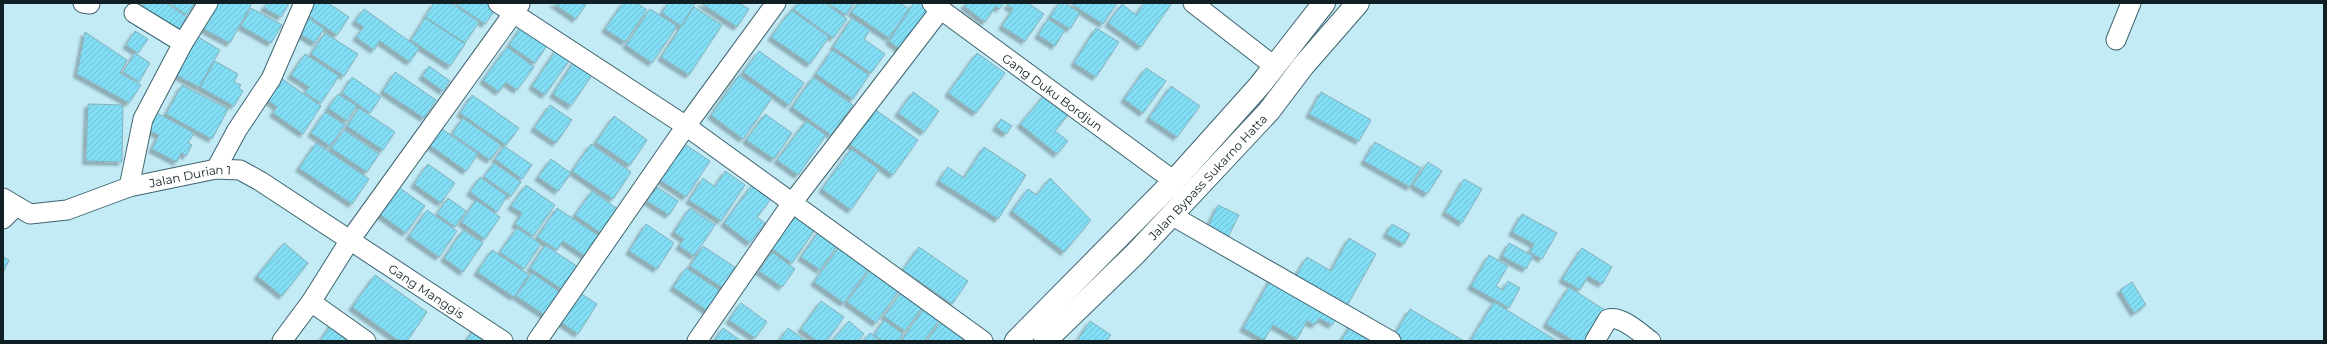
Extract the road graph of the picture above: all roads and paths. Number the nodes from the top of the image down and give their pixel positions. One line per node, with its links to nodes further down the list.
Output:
1 (208, 3): 13 (street)
2 (304, 3): 16 (street)
3 (498, 3): 10 (street)
4 (776, 3): 15 (street)
5 (1193, 3): 14 (street)
6 (1324, 3): 14 (highway, Jalan Bypass Sukarno Hatta)
7 (1358, 3): 21 (highway, Jalan Bypass Sukarno Hatta)
8 (2130, 3): 12 (street)
9 (936, 6): 17 (street, Gang Duku Bordjun); 19 (street)
10 (517, 8): 15 (street); 22 (street)
11 (134, 13): 13 (street)
12 (2116, 40)
13 (183, 43): 18 (street)
14 (1274, 66): 17 (highway, Jalan Bypass Sukarno Hatta)
15 (686, 126): 19 (street); 27 (street)
16 (216, 169): 18 (street, Jalan Durian 1); 22 (street, Jalan Durian 1)
17 (1174, 181): 30 (highway, Jalan Bypass Sukarno Hatta)
18 (129, 188): 20 (street, Jalan Durian 1)
19 (792, 203): 28 (street); 29 (street)
20 (7, 208)
21 (1171, 215): 31 (highway, Jalan Bypass Sukarno Hatta); 32 (street)
22 (350, 240): 23 (street); 26 (street, Gang Manggis)
23 (311, 302): 24 (street); 25 (street)
24 (282, 341)
25 (366, 341)
26 (503, 341)
27 (537, 341)
28 (697, 341)
29 (983, 341)
30 (1016, 341)
31 (1045, 341)
32 (1390, 341)
33 (1595, 341): 34 (street)
34 (1651, 341)

